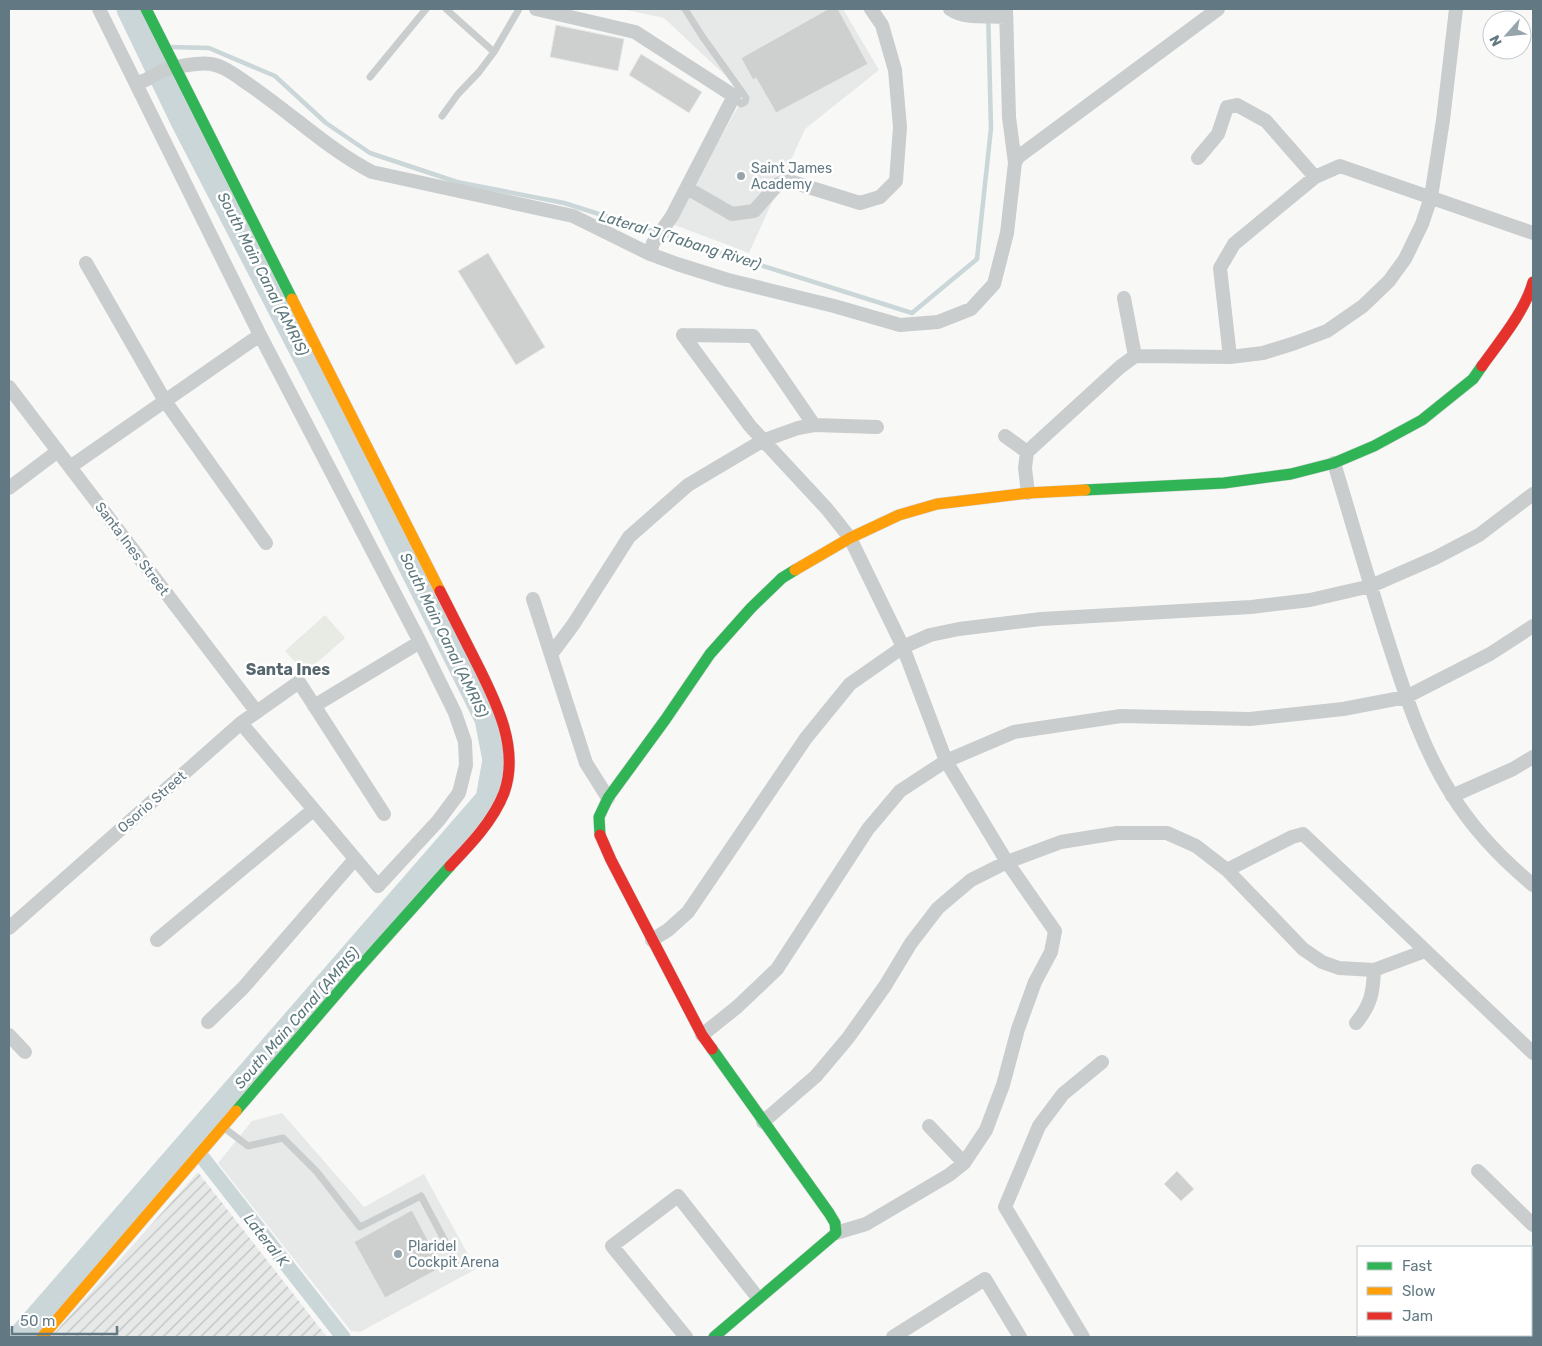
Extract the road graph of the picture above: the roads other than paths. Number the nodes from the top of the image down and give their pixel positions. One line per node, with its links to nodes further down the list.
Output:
1 (99, 9): 16 (street)
2 (146, 9): 14 (street)
3 (426, 9): 15 (lane)
4 (446, 9): 13 (lane)
5 (518, 9): 13 (lane)
6 (536, 9): 17 (street)
7 (685, 9): 17 (lane)
8 (870, 9): 22 (street)
9 (950, 9): 12 (street)
10 (1218, 9): 20 (street)
11 (1456, 9): 23 (street)
12 (1003, 14): 20 (street)
13 (494, 52): 18 (lane)
14 (169, 65): 16 (street); 25 (street); 81 (street)
15 (370, 77)
16 (138, 82): 29 (street)
17 (734, 96): 22 (street)
18 (442, 116)
19 (1198, 158): 21 (street)
20 (1015, 163): 25 (street)
21 (1315, 177): 23 (street); 31 (street)
22 (687, 188): 25 (street)
23 (1431, 197): 24 (street); 31 (street)
24 (1533, 233)
25 (652, 248)
26 (86, 263): 33 (street)
27 (1533, 282): 40 (street)
28 (1124, 298): 30 (street)
29 (260, 335): 33 (street); 50 (street)
30 (1135, 356): 31 (street); 39 (street)
31 (1230, 357)
32 (9, 387): 38 (street, Santa Ines Street)
33 (165, 401): 41 (street); 46 (street)
34 (814, 425): 35 (street); 37 (street); 37 (street)
35 (877, 427)
36 (1004, 436): 39 (street)
37 (762, 440): 45 (street); 52 (street)
38 (58, 451): 41 (street, Santa Ines Street); 42 (street)
39 (1027, 452): 43 (street)
40 (1334, 463): 43 (street); 47 (street)
41 (70, 467): 55 (street, Santa Ines Street)
42 (9, 488)
43 (1028, 493): 45 (street)
44 (1533, 494): 47 (street)
45 (850, 538): 51 (street); 60 (street)
46 (266, 543)
47 (1371, 586): 51 (street); 53 (street)
48 (533, 599): 52 (street)
49 (1533, 626): 53 (street)
50 (420, 642): 54 (street); 63 (street)
51 (903, 647): 58 (street); 70 (street)
52 (552, 653): 60 (street)
53 (1406, 697): 58 (street); 59 (street)
54 (314, 706): 55 (street, Osorio Street); 62 (street)
55 (256, 711): 56 (street, Osorio Street)
56 (241, 723): 61 (street); 68 (street, Osorio Street)
57 (1533, 757): 59 (street)
58 (946, 761): 64 (street); 76 (street)
59 (1452, 796): 66 (street)
60 (608, 798): 70 (street)
61 (313, 810): 63 (street); 69 (street)
62 (384, 814)
63 (355, 859): 73 (street)
64 (1006, 862): 65 (street); 80 (street); 83 (street)
65 (1227, 870): 71 (street); 72 (street)
66 (1528, 873): 67 (street)
67 (1533, 886)
68 (9, 928)
69 (157, 940)
70 (652, 940): 76 (street)
71 (1425, 951): 72 (street); 78 (street)
72 (1374, 970): 74 (street)
73 (208, 1022)
74 (1356, 1023)
75 (9, 1035): 77 (street)
76 (702, 1035): 80 (street)
77 (24, 1052)
78 (1533, 1053)
79 (1102, 1062): 94 (street)
80 (763, 1122): 86 (street)
81 (222, 1126): 87 (lane); 89 (street)
82 (929, 1126): 83 (street)
83 (964, 1163): 86 (street)
84 (1478, 1170): 85 (street)
85 (1533, 1225)
86 (836, 1233): 88 (street)
87 (456, 1262)
88 (758, 1298): 90 (street); 91 (street)
89 (42, 1337)
90 (686, 1337)
91 (714, 1337)
92 (893, 1337): 93 (street)
93 (1020, 1337)
94 (1083, 1337)

